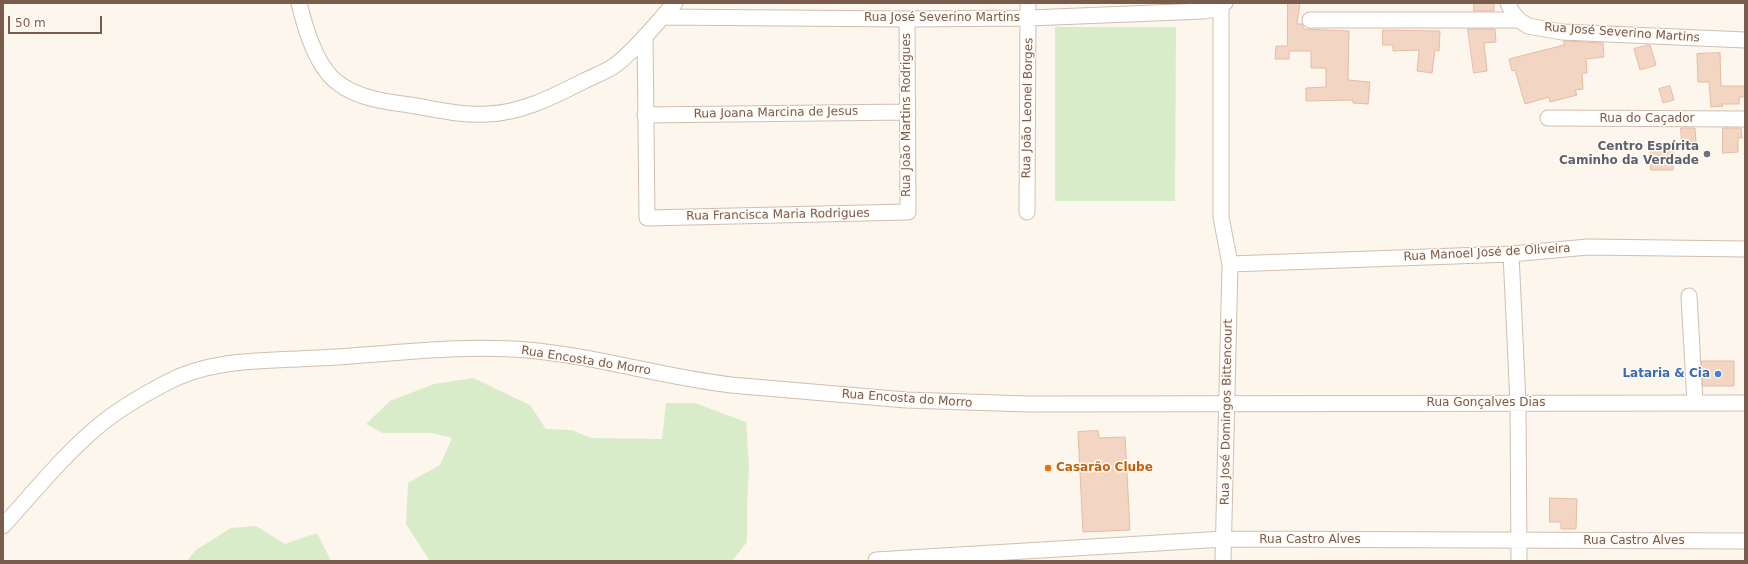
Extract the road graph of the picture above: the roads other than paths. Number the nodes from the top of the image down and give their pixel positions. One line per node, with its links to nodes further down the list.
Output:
1 (299, 3): 10 (street)
2 (675, 3): 6 (street)
3 (1508, 3): 9 (street)
4 (1223, 5): 5 (street, Rua José Severino Martins); 20 (street, Rua José Domingos Bittencourt)
5 (1029, 10): 7 (street, Rua José Severino Martins); 17 (street, Rua João Leonel Borges)
6 (662, 17): 7 (street, Rua José Severino Martins); 10 (street)
7 (906, 19): 12 (street, Rua João Martins Rodrigues)
8 (1310, 20): 9 (street, Rua José Severino Martins)
9 (1519, 20): 11 (street, Rua José Severino Martins)
10 (645, 36): 13 (street)
11 (1745, 40)
12 (908, 112): 13 (street, Rua Joana Marcina de Jesus); 16 (street, Rua João Martins Rodrigues)
13 (644, 115): 16 (street, Rua Francisca Maria Rodrigues)
14 (1548, 118): 15 (street, Rua do Caçador)
15 (1745, 119)
16 (908, 212)
17 (1027, 212)
18 (1745, 249): 19 (street, Rua Manoel José de Oliveira)
19 (1511, 254): 20 (street, Rua Manoel José de Oliveira); 22 (street)
20 (1230, 264): 25 (street, Rua José Domingos Bittencourt)
21 (1689, 296): 23 (street)
22 (1518, 403): 23 (street, Rua Gonçalves Dias); 25 (street, Rua Gonçalves Dias); 28 (street)
23 (1695, 403): 24 (street, Rua Gonçalves Dias)
24 (1745, 403)
25 (1227, 404): 26 (street, Rua Encosta do Morro); 27 (street, Rua José Domingos Bittencourt)
26 (3, 526)
27 (1224, 539): 28 (street, Rua Castro Alves); 30 (street, Rua Castro Alves); 31 (street, Rua José Domingos Bittencourt)
28 (1519, 540): 29 (street, Rua Castro Alves); 32 (street)
29 (1745, 541)
30 (876, 560)
31 (1223, 561)
32 (1519, 561)

